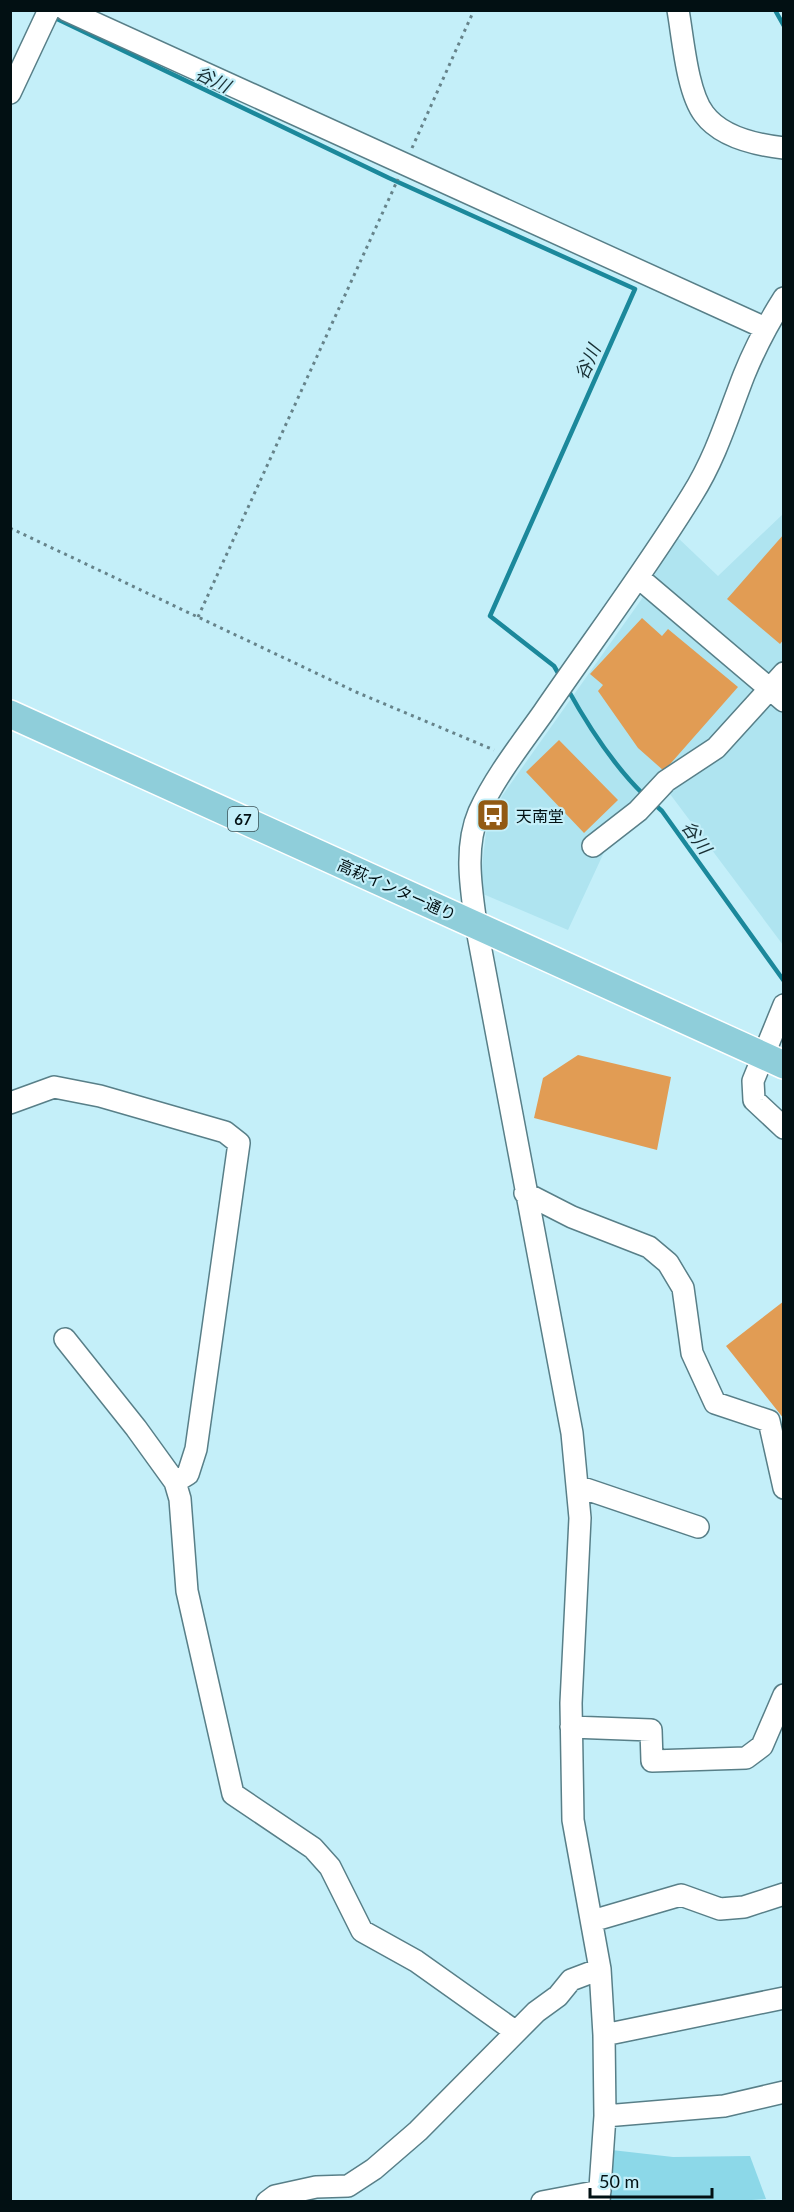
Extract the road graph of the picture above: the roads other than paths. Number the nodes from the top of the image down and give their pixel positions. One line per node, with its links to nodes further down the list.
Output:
1 (49, 10): 4 (street)
2 (66, 10): 7 (street)
3 (678, 10): 5 (street)
4 (10, 93)
5 (783, 148)
6 (783, 298): 7 (street)
7 (765, 328): 8 (street)
8 (639, 578): 10 (street); 13 (street)
9 (783, 673): 10 (street)
10 (777, 695): 12 (street)
11 (10, 714): 13 (main road, 高萩インター通り / 67)
12 (594, 846)
13 (476, 924): 15 (main road, 高萩インター通り / 67); 18 (street)
14 (783, 1005): 15 (street)
15 (773, 1060): 17 (street)
16 (10, 1103): 20 (street)
17 (783, 1128)
18 (525, 1193): 21 (street); 22 (street)
19 (66, 1339): 20 (street)
20 (175, 1482): 30 (street)
21 (577, 1486): 23 (street); 25 (street)
22 (783, 1488)
23 (698, 1527)
24 (783, 1695): 25 (street)
25 (571, 1726): 27 (street)
26 (783, 1894): 27 (street)
27 (592, 1921): 28 (street)
28 (600, 1969): 30 (street); 31 (street)
29 (783, 1998): 31 (street)
30 (516, 2032): 35 (street)
31 (604, 2035): 33 (street)
32 (783, 2092): 33 (street)
33 (605, 2116): 34 (street)
34 (600, 2196): 36 (street)
35 (267, 2202)
36 (542, 2202)

